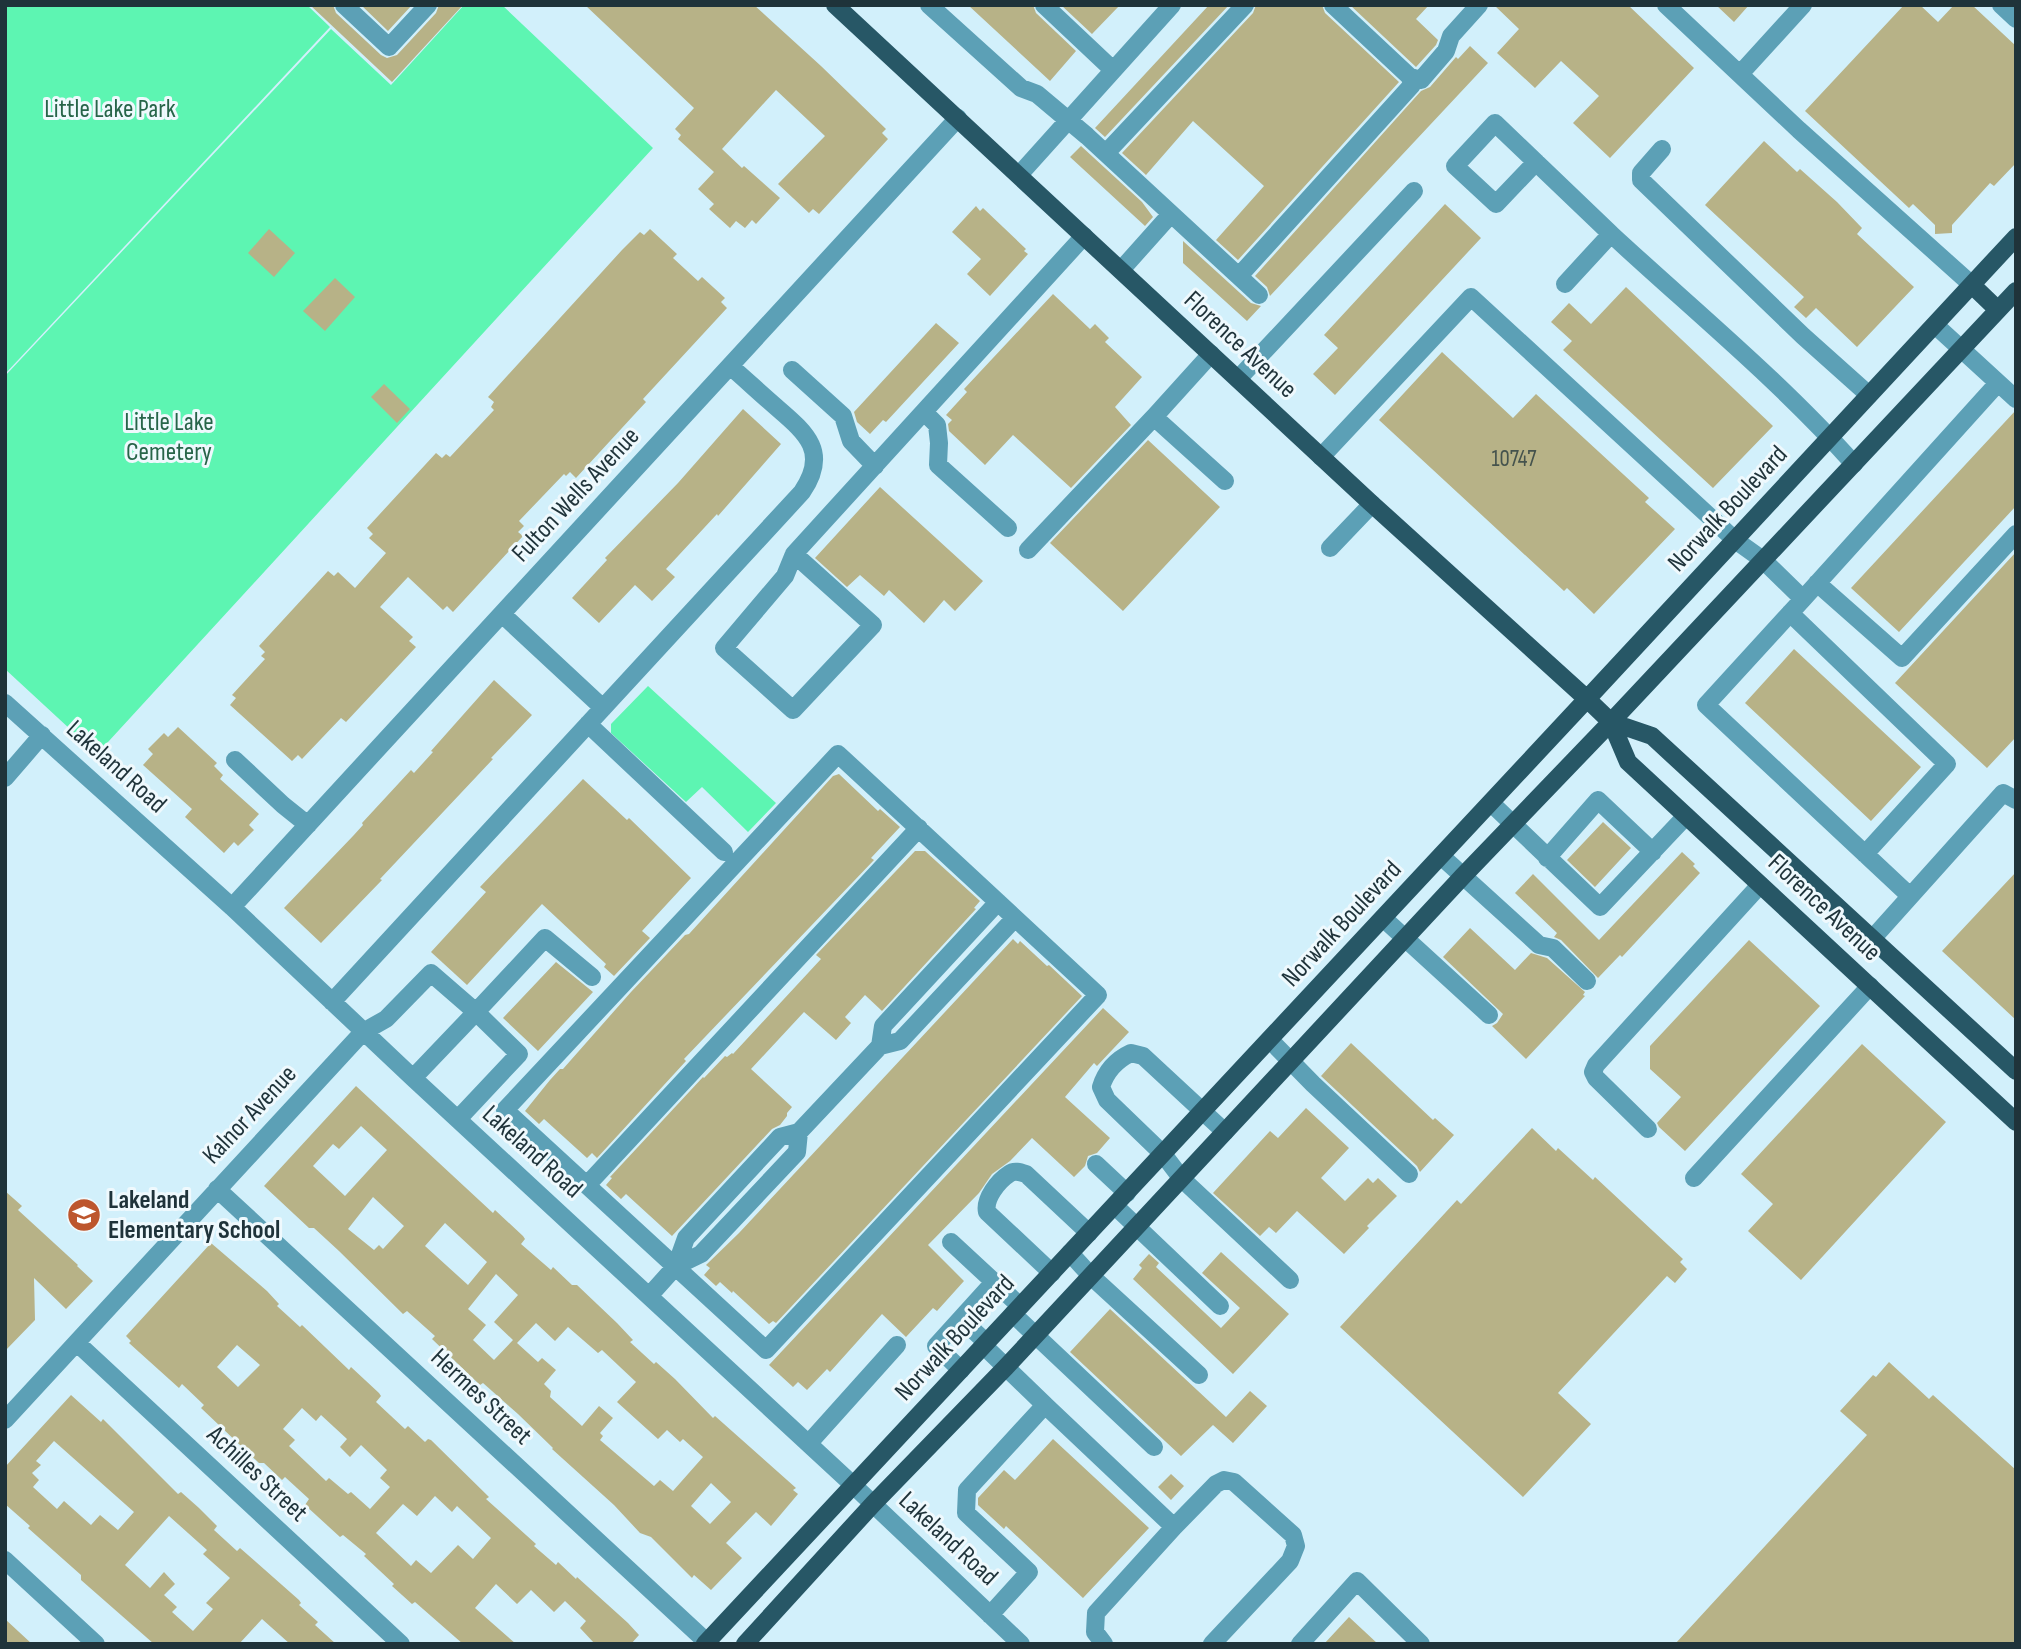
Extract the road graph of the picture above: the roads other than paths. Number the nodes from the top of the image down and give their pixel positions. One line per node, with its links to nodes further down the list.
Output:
1 (344, 5): 2 (street)
2 (428, 5)
3 (835, 5): 17 (main road, Florence Avenue)
4 (929, 5): 18 (street)
5 (1044, 5): 14 (street)
6 (1245, 5): 20 (street)
7 (1333, 5): 16 (street)
8 (1479, 5): 16 (street)
9 (1666, 5): 15 (street)
10 (1803, 5): 15 (street)
11 (2001, 5): 13 (street)
12 (1163, 8): 14 (street)
13 (2016, 19)
14 (1113, 70): 18 (street)
15 (1740, 74): 31 (street)
16 (1410, 77): 29 (street)
17 (958, 118): 22 (main road, Florence Avenue); 38 (street, Fulton Wells Avenue)
18 (1066, 120): 20 (street); 22 (street)
19 (1662, 149): 42 (street)
20 (1106, 153): 24 (street)
21 (1536, 162): 21 (street); 25 (street)
22 (1019, 175): 26 (main road, Florence Avenue)
23 (1413, 191): 40 (street)
24 (1171, 214): 28 (street); 29 (street)
25 (1611, 234): 30 (street); 46 (street)
26 (1084, 236): 28 (main road, Florence Avenue); 44 (street)
27 (2016, 237): 31 (main road, Norwalk Boulevard)
28 (1121, 270): 37 (main road, Florence Avenue)
29 (1239, 276): 33 (street)
30 (1565, 284)
31 (1972, 285): 34 (main road); 35 (main road, Norwalk Boulevard)
32 (2016, 291): 34 (main road)
33 (1259, 295)
34 (1998, 310): 36 (main road)
35 (1935, 325): 36 (street); 42 (main road, Norwalk Boulevard)
36 (1960, 350): 41 (street); 48 (main road)
37 (1211, 354): 40 (main road, Florence Avenue); 45 (street)
38 (730, 366): 62 (street, Fulton Wells Avenue); 65 (street)
39 (792, 370): 49 (street)
40 (1238, 379): 47 (main road, Florence Avenue)
41 (1998, 383): 43 (street); 59 (street)
42 (1869, 395): 46 (main road, Norwalk Boulevard)
43 (2016, 399)
44 (924, 412): 49 (street); 52 (street)
45 (1154, 417): 50 (street); 56 (street)
46 (1830, 437): 48 (street); 54 (main road, Norwalk Boulevard)
47 (1321, 457): 51 (main road, Florence Avenue); 54 (street)
48 (1854, 464): 58 (main road)
49 (874, 466): 57 (street)
50 (1225, 481)
51 (1372, 504): 55 (street); 63 (main road, Florence Avenue)
52 (1008, 528)
53 (2016, 534): 59 (street)
54 (1735, 540): 58 (street); 63 (main road, Norwalk Boulevard)
55 (1330, 548)
56 (1028, 550)
57 (794, 554): 57 (street)
58 (1763, 560): 60 (street); 66 (main road)
59 (1817, 583): 60 (street)
60 (1803, 599): 61 (street)
61 (1790, 613): 79 (street); 79 (street)
62 (502, 614): 65 (street); 74 (street, Fulton Wells Avenue)
63 (1587, 699): 66 (main road, Florence Avenue); 72 (main road, Norwalk Boulevard)
64 (5, 703): 68 (street, Lakeland Road)
65 (603, 708): 67 (street)
66 (1611, 722): 73 (main road, Florence Avenue); 75 (main road); 90 (main road, Florence Avenue)
67 (588, 724): 77 (street); 94 (street)
68 (42, 735): 70 (street); 86 (street, Lakeland Road)
69 (235, 760): 74 (street)
70 (5, 778)
71 (2016, 800): 84 (street)
72 (1491, 803): 75 (street); 80 (main road, Norwalk Boulevard)
73 (1686, 816): 78 (street); 83 (main road, Florence Avenue)
74 (308, 825): 86 (street, Fulton Wells Avenue)
75 (1512, 825): 81 (street); 82 (main road)
76 (919, 828): 85 (street); 113 (street); 113 (street)
77 (723, 852)
78 (1653, 852): 81 (street); 81 (street)
79 (1865, 854): 84 (street)
80 (1441, 856): 82 (street); 88 (main road, Norwalk Boulevard)
81 (1547, 858)
82 (1463, 876): 89 (main road); 92 (street)
83 (1760, 885): 93 (main road, Florence Avenue); 106 (street)
84 (1910, 896): 90 (street)
85 (998, 902): 87 (street); 99 (street)
86 (232, 907): 94 (street, Lakeland Road)
87 (1015, 918): 99 (street); 120 (street)
88 (1383, 919): 89 (street); 98 (main road, Norwalk Boulevard)
89 (1404, 939): 96 (street); 100 (main road)
90 (1872, 939): 101 (main road, Florence Avenue)
91 (592, 977): 95 (street)
92 (1587, 981)
93 (1870, 986): 105 (main road, Florence Avenue); 111 (street)
94 (332, 1002): 97 (street, Lakeland Road)
95 (476, 1012): 97 (street, Kalnor Avenue); 102 (street); 104 (street)
96 (1489, 1015)
97 (363, 1032): 102 (street, Lakeland Road); 114 (street, Kalnor Avenue)
98 (1270, 1040): 100 (street); 103 (main road, Norwalk Boulevard)
99 (880, 1046): 120 (street)
100 (1290, 1062): 107 (main road); 110 (street)
101 (2016, 1071)
102 (413, 1078): 104 (street, Lakeland Road)
103 (1203, 1111): 107 (street); 108 (main road, Norwalk Boulevard); 108 (street)
104 (458, 1119): 125 (street, Lakeland Road)
105 (2016, 1122)
106 (1648, 1129)
107 (1225, 1132): 112 (main road)
108 (1163, 1154): 112 (street); 115 (main road, Norwalk Boulevard)
109 (1096, 1164): 115 (street)
110 (1409, 1174)
111 (1694, 1178)
112 (1182, 1179): 116 (main road); 123 (street)
113 (587, 1185): 120 (street)
114 (217, 1189): 130 (street, Kalnor Avenue); 145 (street, Hermes Street)
115 (1121, 1199): 116 (street); 117 (main road, Norwalk Boulevard)
116 (1136, 1228): 122 (main road); 126 (street)
117 (1089, 1233): 119 (main road, Norwalk Boulevard); 121 (street)
118 (951, 1242): 124 (street)
119 (1070, 1253): 121 (main road, Norwalk Boulevard); 122 (street)
120 (676, 1266): 125 (street)
121 (1052, 1273): 127 (main road, Norwalk Boulevard)
122 (1091, 1276): 129 (main road); 135 (street)
123 (1290, 1280)
124 (994, 1282): 127 (street); 128 (street)
125 (650, 1295): 138 (street, Lakeland Road)
126 (1220, 1306)
127 (1017, 1310): 129 (street); 132 (main road, Norwalk Boulevard)
128 (961, 1319): 132 (street); 134 (street)
129 (1036, 1335): 133 (main road); 139 (street)
130 (77, 1343): 137 (street, Kalnor Avenue); 147 (street, Achilles Street)
131 (897, 1345): 138 (street)
132 (985, 1345): 133 (street); 134 (main road, Norwalk Boulevard)
133 (1006, 1367): 136 (street); 141 (main road)
134 (961, 1370): 140 (main road, Norwalk Boulevard)
135 (1199, 1375)
136 (1045, 1405): 142 (street); 144 (street)
137 (5, 1420)
138 (808, 1443): 140 (street, Lakeland Road)
139 (1154, 1447)
140 (852, 1484): 141 (street, Lakeland Road); 145 (main road, Norwalk Boulevard)
141 (873, 1504): 144 (street, Lakeland Road); 148 (main road)
142 (1174, 1527): 150 (street); 151 (street)
143 (5, 1560): 146 (street)
144 (990, 1615): 149 (street, Lakeland Road)
145 (707, 1643)
146 (96, 1644)
147 (401, 1644)
148 (746, 1644)
149 (1021, 1644)
150 (1104, 1644)
151 (1212, 1644)
152 (1300, 1644): 153 (street)
153 (1421, 1644)

